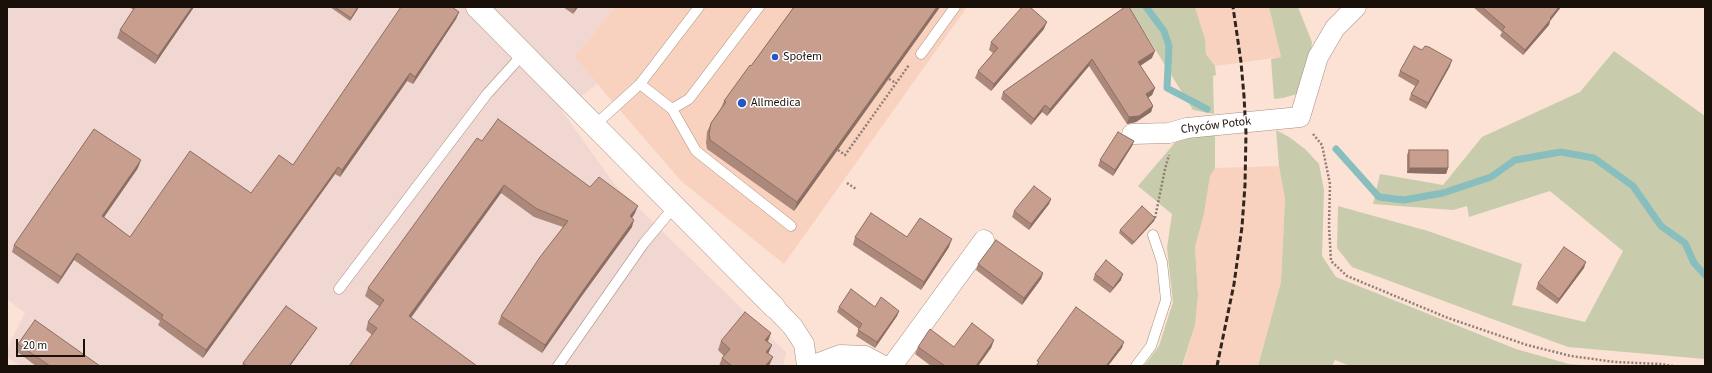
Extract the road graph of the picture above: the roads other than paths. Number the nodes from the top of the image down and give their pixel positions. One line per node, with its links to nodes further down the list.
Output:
1 (477, 7): 6 (street)
2 (699, 7): 8 (lane)
3 (759, 7): 9 (lane)
4 (955, 7): 7 (lane)
5 (1356, 7): 11 (street, Chyców Potok)
6 (524, 53): 10 (street); 16 (lane)
7 (920, 54)
8 (640, 84): 9 (lane); 10 (lane)
9 (672, 109): 13 (lane)
10 (595, 125): 12 (street)
11 (1132, 134)
12 (674, 207): 17 (street); 18 (lane)
13 (791, 226)
14 (1153, 235): 23 (lane)
15 (984, 240): 22 (street)
16 (339, 289)
17 (774, 307): 19 (street)
18 (558, 366)
19 (807, 366)
20 (811, 366): 21 (street)
21 (884, 366)
22 (892, 366)
23 (1136, 366)

